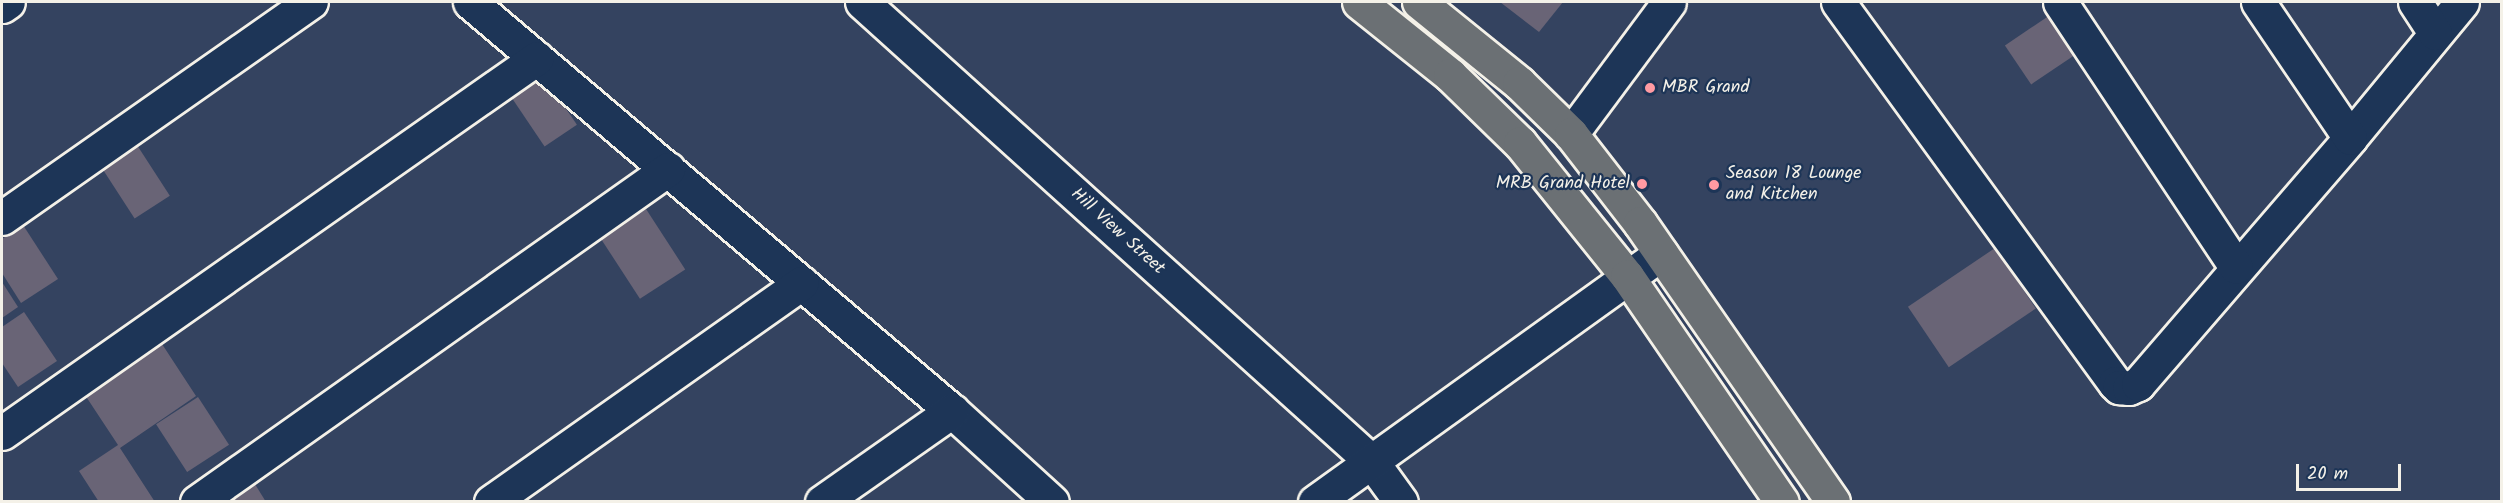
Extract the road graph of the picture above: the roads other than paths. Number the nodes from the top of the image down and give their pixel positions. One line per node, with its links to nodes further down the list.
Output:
1 (8, 2): 13 (street)
2 (311, 2): 19 (street)
3 (470, 2): 15 (street)
4 (862, 2): 26 (street, Hill View Street)
5 (1359, 2): 22 (main road)
6 (1419, 2): 16 (main road)
7 (1670, 2): 16 (street)
8 (1838, 2): 21 (street)
9 (2060, 2): 21 (street)
10 (2258, 2): 17 (street)
11 (2415, 2): 14 (street)
12 (2462, 2): 14 (street)
13 (2, 6)
14 (2435, 33): 17 (street)
15 (537, 58): 18 (street); 25 (street)
16 (1571, 134): 20 (main road)
17 (2350, 138): 21 (street)
18 (668, 169): 23 (street); 27 (street)
19 (2, 218)
20 (1661, 253): 22 (street); 34 (main road)
21 (2236, 267)
22 (1627, 276): 26 (street); 33 (main road)
23 (802, 283): 24 (street); 28 (street)
24 (952, 411): 29 (street); 30 (street)
25 (2, 433)
26 (1372, 462): 31 (street); 32 (street, Hill View Street)
27 (197, 501)
28 (491, 501)
29 (822, 501)
30 (1052, 501)
31 (1315, 501)
32 (1401, 501)
33 (1782, 501)
34 (1833, 501)

